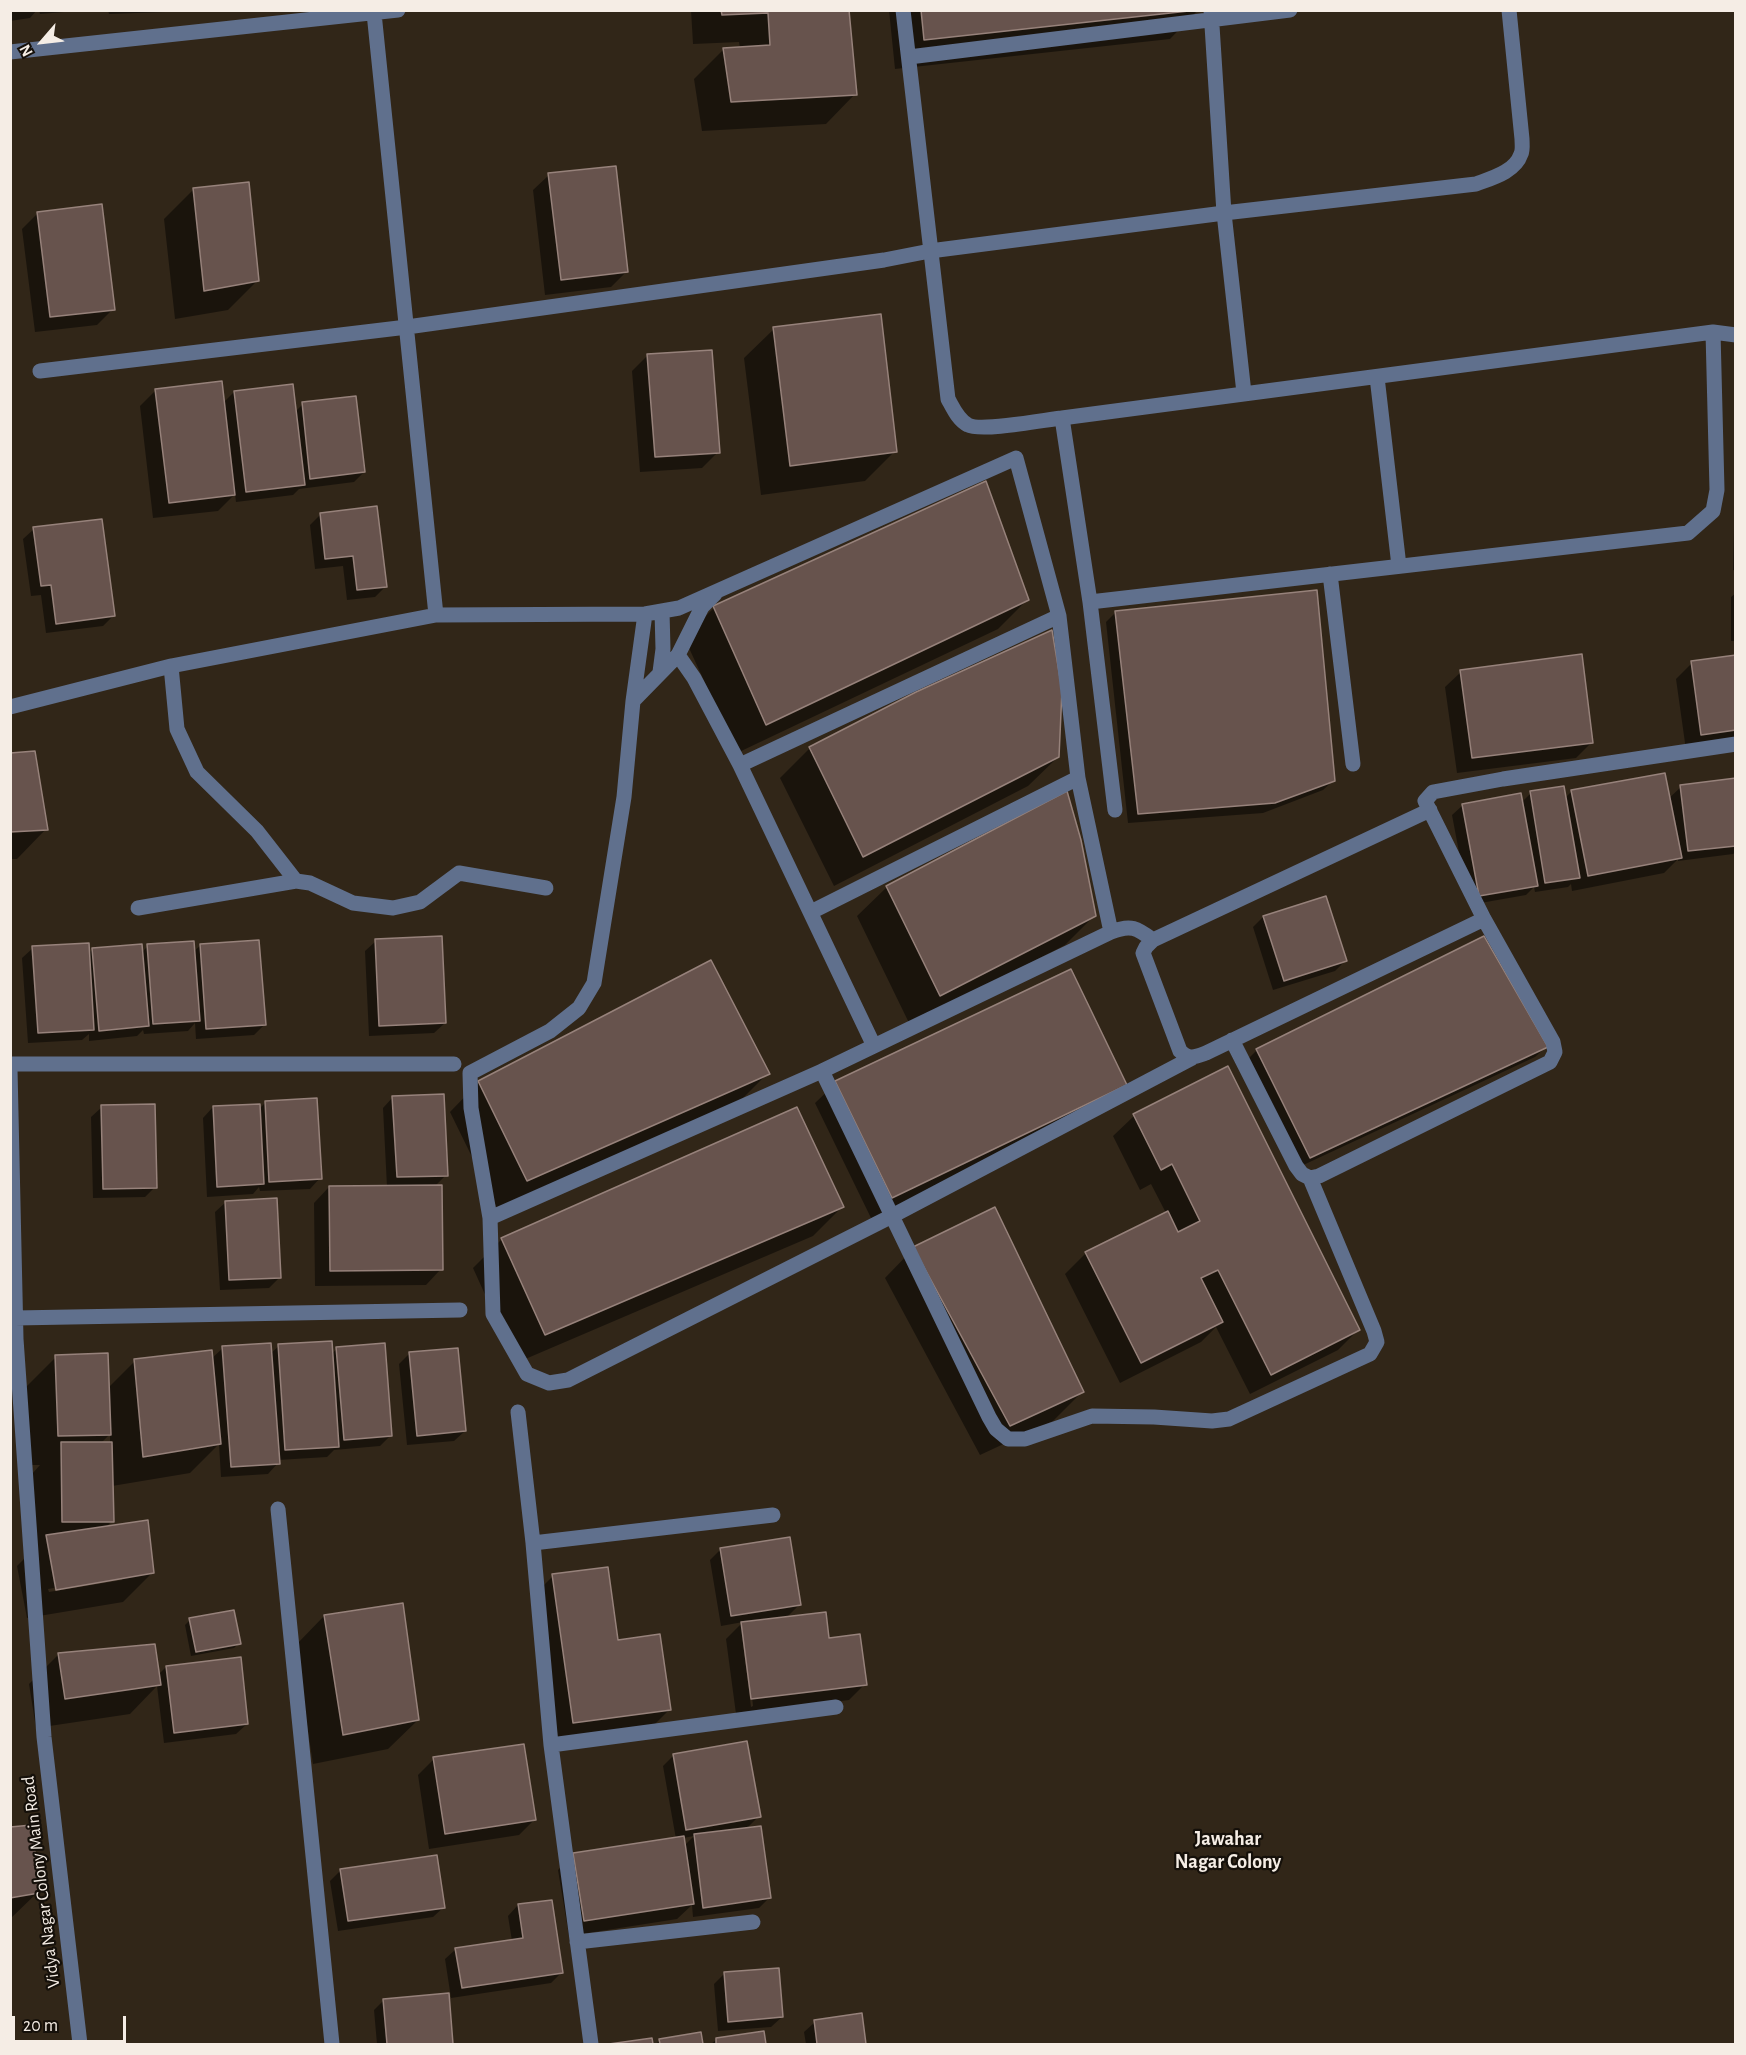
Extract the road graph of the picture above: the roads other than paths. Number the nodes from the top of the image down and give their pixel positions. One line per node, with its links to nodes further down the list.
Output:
1 (398, 10): 5 (street)
2 (903, 10): 8 (street)
3 (1290, 10): 6 (street)
4 (1509, 10): 9 (street)
5 (374, 13): 7 (street); 11 (street)
6 (1211, 15): 8 (street); 9 (street)
7 (10, 52)
8 (909, 57): 10 (street)
9 (1224, 213): 10 (street); 16 (street)
10 (930, 252): 11 (street); 17 (street)
11 (407, 327): 14 (street); 23 (street)
12 (1713, 332): 13 (street); 15 (street); 18 (street)
13 (1736, 335)
14 (40, 371)
15 (1377, 377): 16 (street); 18 (street)
16 (1244, 393): 17 (street)
17 (1062, 418): 21 (street)
18 (1399, 566): 19 (street)
19 (1330, 574): 21 (street); 32 (street)
20 (719, 590): 22 (street); 25 (street); 26 (street)
21 (1090, 602): 35 (street)
22 (662, 611): 24 (street); 28 (street)
23 (436, 615): 24 (street); 27 (street)
24 (645, 615): 29 (street)
25 (1059, 616): 33 (street); 34 (street)
26 (678, 655): 28 (street); 33 (street)
27 (171, 666): 30 (street); 37 (street)
28 (660, 672): 29 (street)
29 (633, 700): 53 (street)
30 (10, 708)
31 (1736, 744): 36 (street)
32 (1353, 764)
33 (741, 765): 40 (street)
34 (1078, 778): 40 (street); 42 (street)
35 (1115, 810)
36 (1430, 810): 41 (street); 43 (street)
37 (296, 881): 38 (street); 39 (street)
38 (546, 888)
39 (138, 908)
40 (811, 912): 45 (street)
41 (1484, 919): 44 (street); 51 (street)
42 (1111, 932): 43 (street); 45 (street)
43 (1154, 940): 46 (street)
44 (1232, 1040): 46 (street); 51 (street)
45 (874, 1046): 49 (street)
46 (1192, 1058): 52 (street)
47 (454, 1064): 48 (street)
48 (10, 1067): 50 (street, Vidya Nagar Colony Main Road)
49 (822, 1071): 52 (street); 53 (street)
50 (11, 1113): 55 (street, Vidya Nagar Colony Main Road)
51 (1310, 1178): 52 (street)
52 (892, 1216): 53 (street)
53 (489, 1218)
54 (460, 1310): 55 (street)
55 (15, 1318): 56 (street, Vidya Nagar Colony Main Road)
56 (13, 1340): 65 (street, Vidya Nagar Colony Main Road)
57 (518, 1412): 60 (street)
58 (278, 1509): 66 (street)
59 (773, 1515): 60 (street)
60 (533, 1543): 62 (street)
61 (836, 1707): 62 (street)
62 (551, 1745): 64 (street)
63 (753, 1922): 64 (street)
64 (577, 1942): 67 (street)
65 (80, 2044)
66 (332, 2044)
67 (591, 2044)

